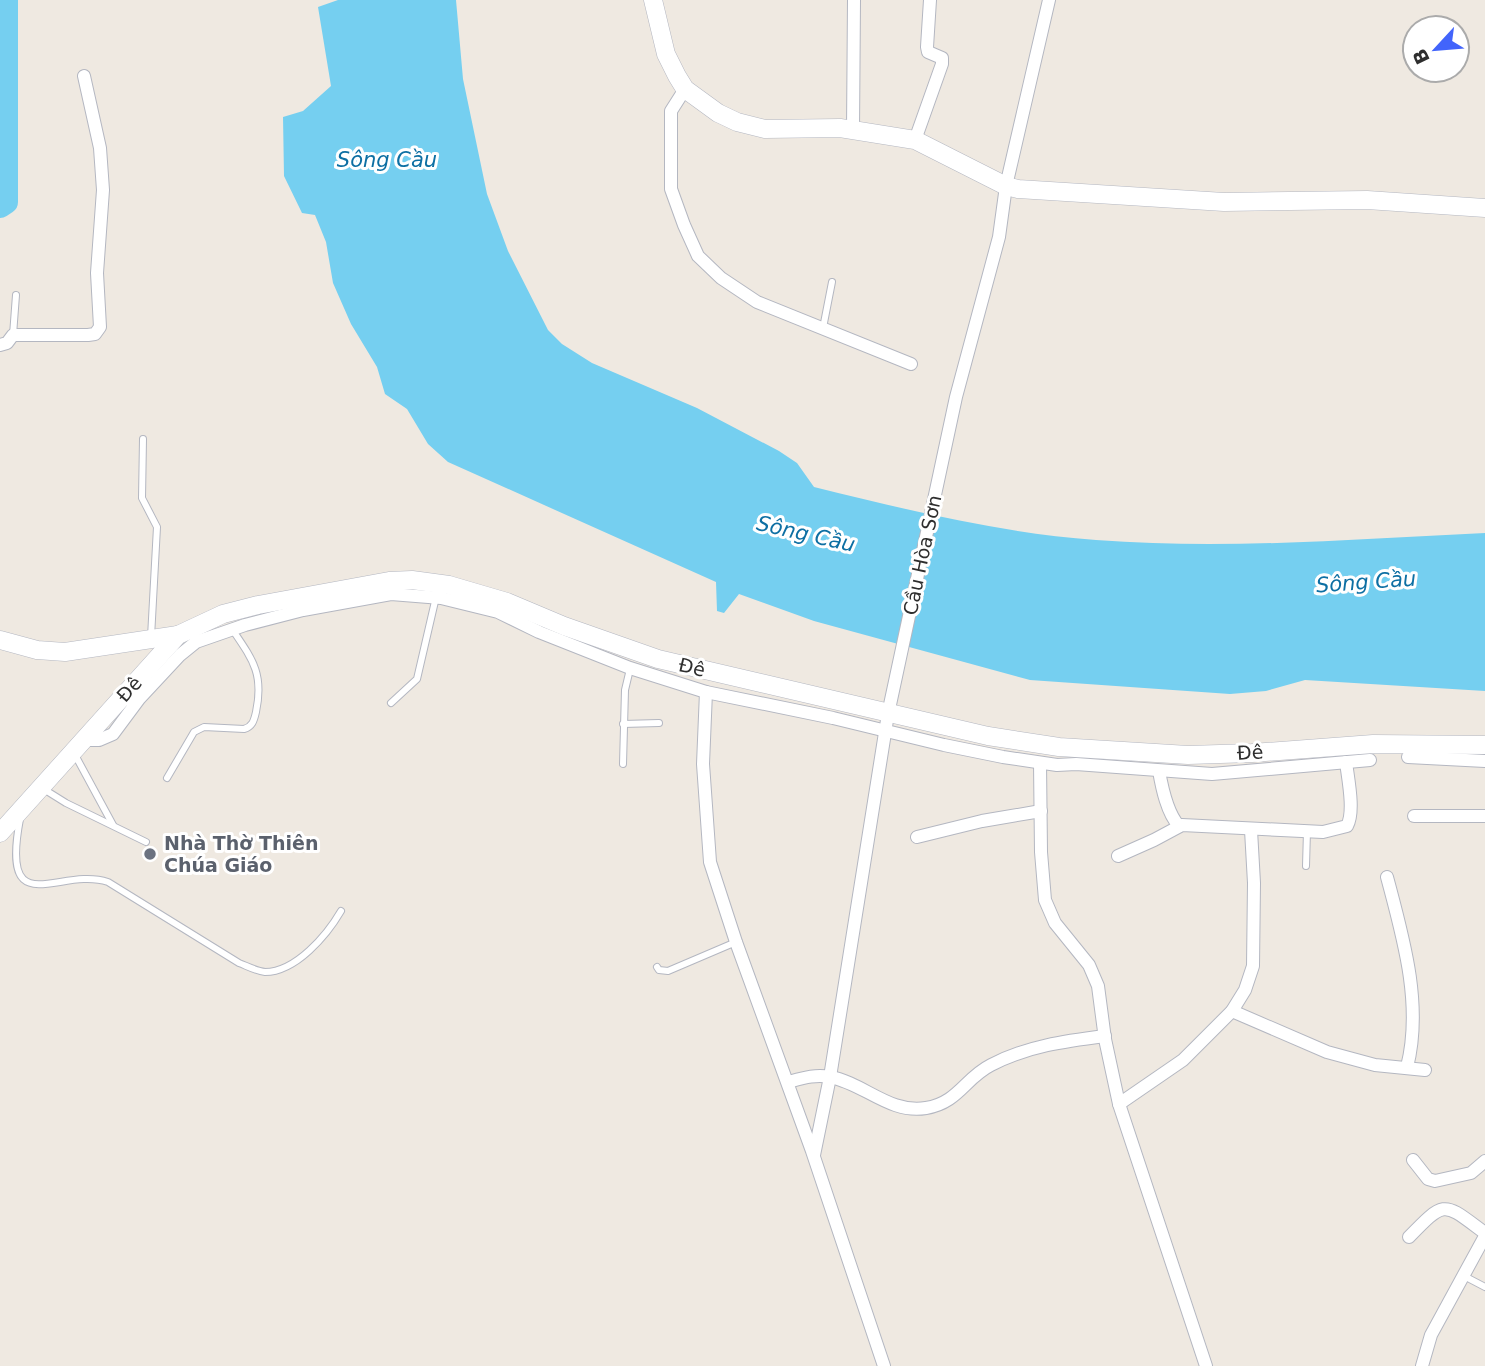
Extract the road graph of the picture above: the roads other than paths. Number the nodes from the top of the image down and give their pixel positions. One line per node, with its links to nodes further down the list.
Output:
1 (653, 0): 6 (main road)
2 (854, 0): 7 (street)
3 (930, 0): 8 (street)
4 (1049, 0): 9 (street, Cầu Hòa Sơn)
5 (84, 76): 14 (street)
6 (685, 89): 7 (main road); 13 (street)
7 (853, 130): 8 (main road)
8 (915, 140): 9 (main road)
9 (1006, 186): 10 (main road); 26 (street, Cầu Hòa Sơn)
10 (1485, 208)
11 (832, 282): 13 (lane)
12 (16, 295): 14 (lane)
13 (823, 328): 16 (street)
14 (13, 335): 15 (street)
15 (0, 345)
16 (911, 364)
17 (144, 439): 21 (lane)
18 (436, 597): 19 (street); 23 (street); 25 (lane)
19 (232, 629): 30 (street); 38 (lane)
20 (178, 635): 21 (main road); 26 (main road, Đê); 30 (main road, Đê)
21 (151, 639): 22 (main road)
22 (0, 640)
23 (630, 668): 24 (street); 28 (lane)
24 (706, 692): 26 (street); 55 (street)
25 (391, 703)
26 (887, 722): 29 (main road, Đê); 35 (street); 61 (street, Cầu Hòa Sơn)
27 (659, 723): 28 (lane)
28 (623, 724): 36 (lane)
29 (1485, 745)
30 (79, 746): 39 (main road, Đê); 44 (lane)
31 (1408, 757): 33 (street)
32 (1370, 760): 34 (street)
33 (1485, 761)
34 (1346, 762): 37 (street); 47 (street)
35 (1040, 763): 37 (street); 41 (street)
36 (623, 764)
37 (1159, 771): 45 (street)
38 (167, 778)
39 (41, 788): 40 (main road, Đê); 44 (lane)
40 (23, 807): 48 (main road, Đê); 54 (lane)
41 (1041, 811): 49 (street); 58 (street)
42 (1414, 816): 43 (street)
43 (1485, 816)
44 (113, 825): 50 (lane)
45 (1179, 826): 46 (street); 51 (street)
46 (1251, 830): 47 (street); 57 (street)
47 (1307, 831): 52 (lane)
48 (0, 832)
49 (917, 837)
50 (146, 842)
51 (1118, 856)
52 (1306, 866)
53 (1387, 877): 59 (street)
54 (341, 911)
55 (736, 942): 56 (lane); 62 (street)
56 (657, 967)
57 (1232, 1011): 59 (street); 63 (street)
58 (1105, 1036): 61 (street); 63 (street)
59 (1407, 1067): 60 (street)
60 (1424, 1070)
61 (830, 1077): 62 (street); 64 (street, Cầu Hòa Sơn)
62 (788, 1082): 64 (street)
63 (1119, 1104): 72 (street)
64 (814, 1155): 71 (street)
65 (1413, 1160): 66 (street)
66 (1485, 1161)
67 (1485, 1235): 68 (street); 69 (street)
68 (1409, 1237)
69 (1462, 1275): 70 (lane); 73 (street)
70 (1485, 1287)
71 (884, 1366)
72 (1206, 1366)
73 (1422, 1366)

